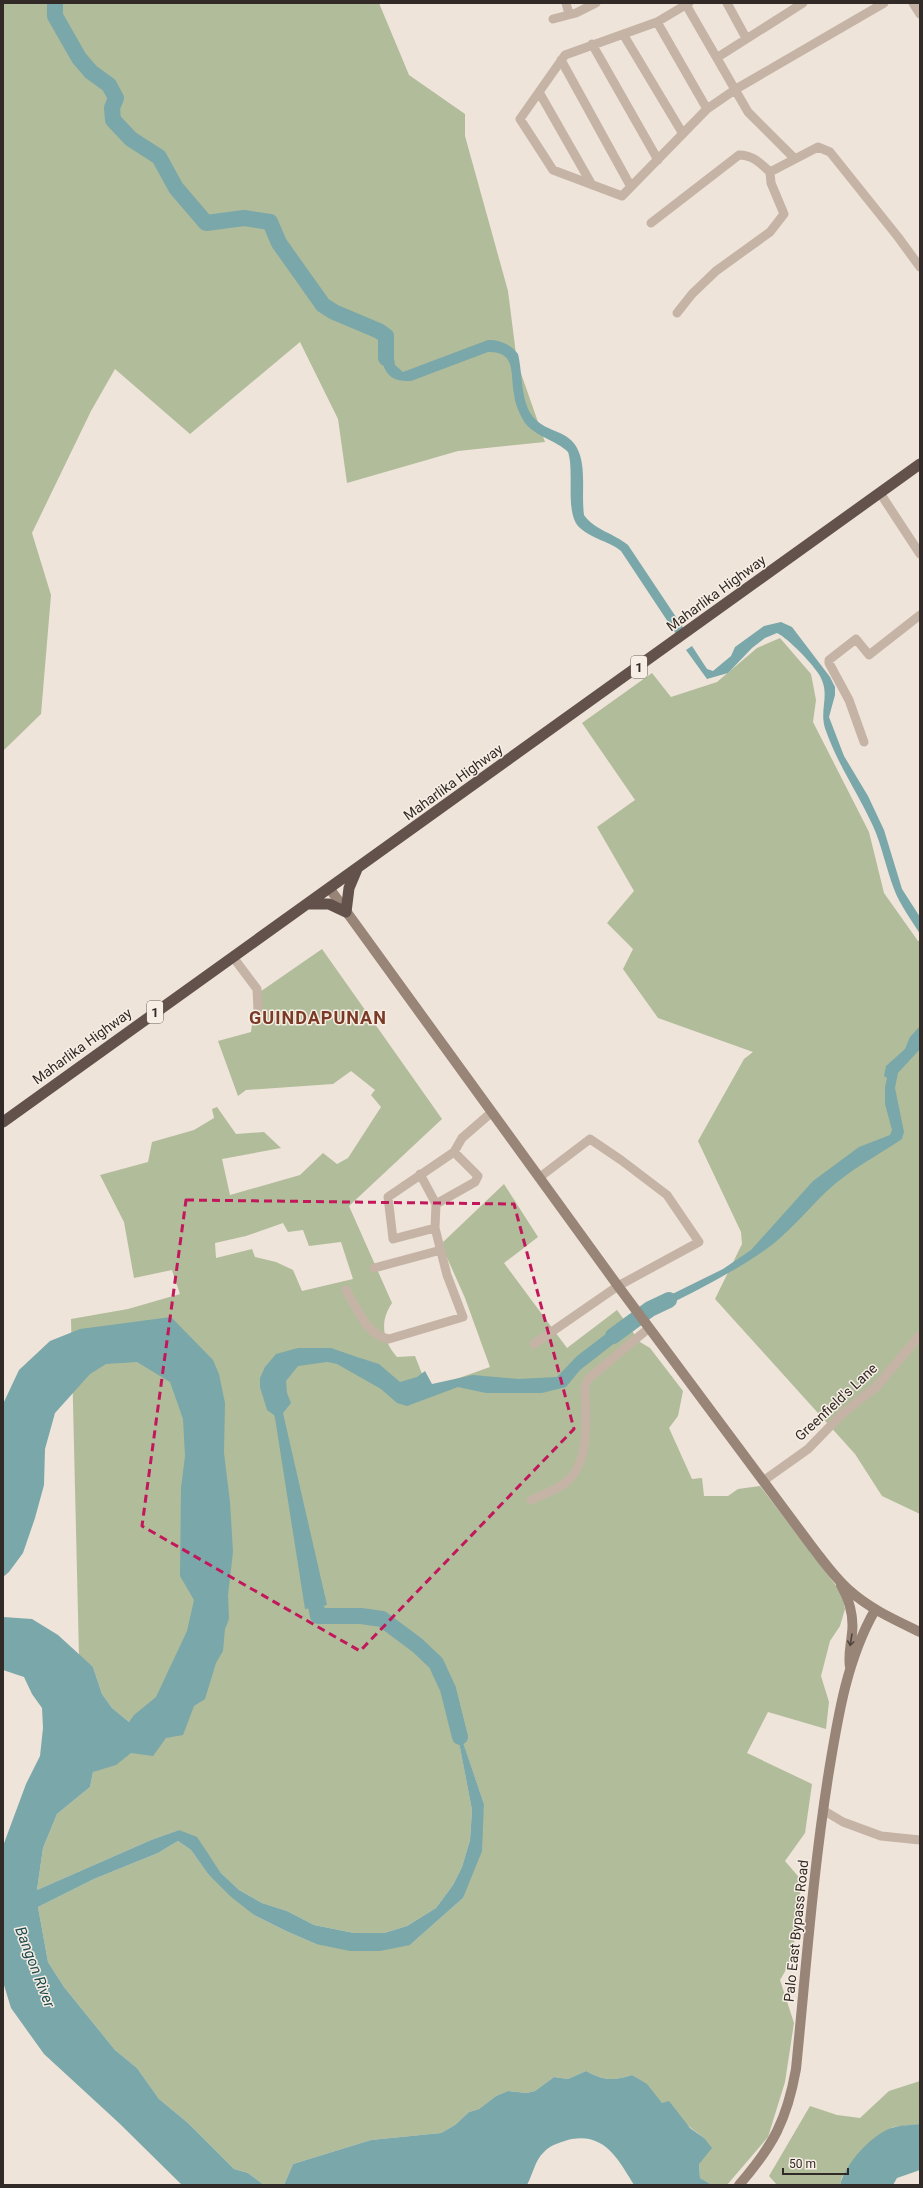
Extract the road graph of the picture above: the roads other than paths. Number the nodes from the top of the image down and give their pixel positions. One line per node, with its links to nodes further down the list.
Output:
1 (566, 3): 8 (street)
2 (596, 3): 8 (street)
3 (727, 3): 13 (street)
4 (803, 3): 13 (street)
5 (884, 3): 17 (street)
6 (913, 3): 9 (street)
7 (687, 4): 11 (street); 15 (street)
8 (569, 14): 10 (street)
9 (920, 14)
10 (553, 18)
11 (657, 22): 12 (street); 19 (street)
12 (623, 34): 14 (street); 20 (street)
13 (746, 38): 15 (street)
14 (592, 44): 16 (street); 22 (street)
15 (718, 57): 17 (street)
16 (561, 60): 18 (street); 25 (street)
17 (736, 89): 19 (street); 21 (street)
18 (539, 92): 24 (street); 24 (street)
19 (707, 108): 20 (street)
20 (683, 134): 22 (street)
21 (794, 159): 23 (street); 27 (street)
22 (658, 160): 25 (street)
23 (770, 172): 26 (street); 28 (street)
24 (592, 185): 25 (street)
25 (631, 187)
26 (651, 224)
27 (920, 267)
28 (677, 313)
29 (920, 464): 30 (highway, Maharlika Highway / 1)
30 (880, 494): 31 (street); 34 (highway, Maharlika Highway / 1)
31 (920, 554)
32 (920, 615): 33 (street)
33 (864, 742)
34 (357, 870): 35 (highway, Maharlika Highway / 1); 37 (highway)
35 (330, 889): 36 (highway, Maharlika Highway / 1); 37 (main road)
36 (309, 904): 37 (highway); 38 (highway, Maharlika Highway / 1)
37 (346, 912): 40 (main road)
38 (233, 957): 39 (street); 41 (highway, Maharlika Highway / 1)
39 (258, 1010)
40 (492, 1112): 42 (street); 44 (main road)
41 (3, 1122)
42 (454, 1152): 43 (street); 45 (street)
43 (420, 1174): 45 (street); 46 (street)
44 (540, 1177): 49 (main road); 49 (street)
45 (436, 1204): 46 (street)
46 (435, 1228): 47 (street)
47 (441, 1250): 48 (street); 50 (street)
48 (374, 1268)
49 (618, 1286): 51 (main road); 53 (street)
50 (346, 1290)
51 (647, 1326): 54 (main road); 55 (street)
52 (920, 1335): 54 (street, Greenfield's Lane)
53 (534, 1344)
54 (763, 1481): 56 (main road)
55 (531, 1500)
56 (836, 1576): 57 (main road); 59 (main road, Palo East Bypass Road)
57 (861, 1600): 58 (main road); 59 (main road, Palo East Bypass Road)
58 (875, 1610): 60 (main road); 61 (main road, Palo East Bypass Road)
59 (852, 1615): 61 (main road, Palo East Bypass Road, one-way to 61)
60 (920, 1632)
61 (850, 1667): 62 (main road, Palo East Bypass Road)
62 (823, 1810): 63 (street); 64 (main road, Palo East Bypass Road)
63 (920, 1840)
64 (739, 2185)

